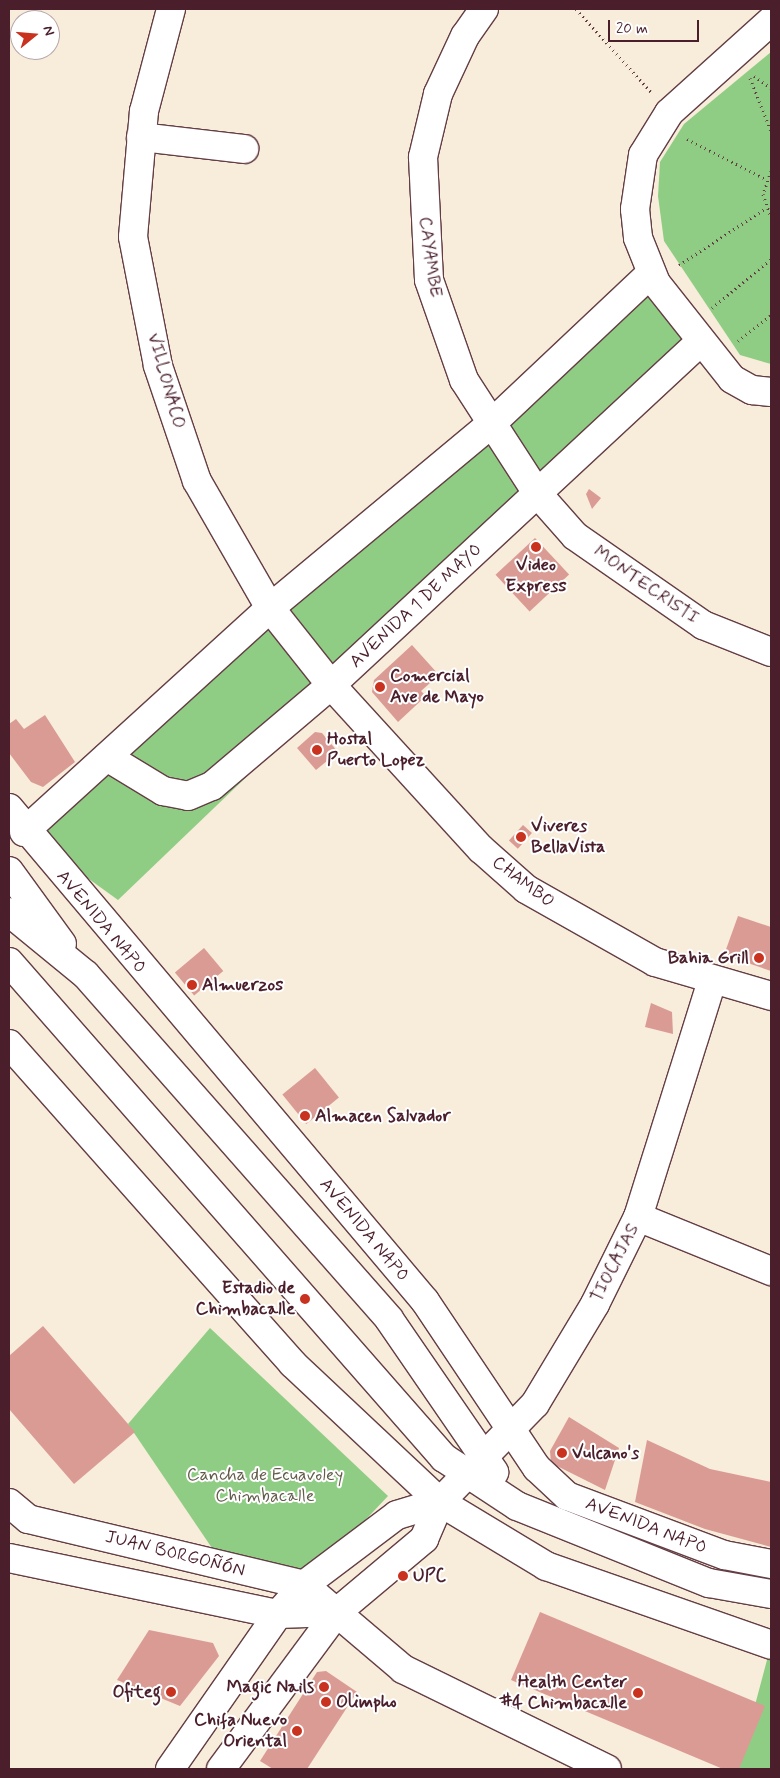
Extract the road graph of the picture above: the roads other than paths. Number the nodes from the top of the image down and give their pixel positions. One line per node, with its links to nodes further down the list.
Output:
1 (171, 9): 4 (street, VILLONACO)
2 (484, 9): 9 (street, CAYAMBE)
3 (771, 21): 6 (street)
4 (141, 138): 5 (street); 11 (street, VILLONACO)
5 (244, 149)
6 (662, 272): 7 (street); 9 (street)
7 (702, 328): 8 (street); 10 (street, AVENIDA 1 DE MAYO)
8 (771, 392)
9 (490, 425): 10 (street, CAYAMBE); 11 (street)
10 (537, 493): 12 (street, MONTECRISTI); 13 (street, AVENIDA 1 DE MAYO)
11 (270, 608): 13 (street, VILLONACO); 14 (street)
12 (771, 652)
13 (331, 685): 14 (street, AVENIDA 1 DE MAYO); 21 (street, CHAMBO)
14 (107, 757): 16 (street)
15 (9, 808): 16 (street, AVENIDA NAPO)
16 (24, 832): 26 (street, AVENIDA NAPO)
17 (9, 871): 20 (street)
18 (9, 912): 20 (street)
19 (9, 962): 27 (street)
20 (86, 975): 27 (street)
21 (712, 981): 22 (street, CHAMBO); 24 (street, TIOCAJAS)
22 (771, 996)
23 (9, 1044): 28 (street)
24 (638, 1217): 25 (street); 26 (street, TIOCAJAS)
25 (771, 1271)
26 (508, 1431): 27 (street, TIOCAJAS); 31 (street, AVENIDA NAPO)
27 (475, 1466): 28 (street, TIOCAJAS); 33 (street)
28 (440, 1502): 32 (street); 34 (street); 36 (street)
29 (9, 1503): 32 (street, JUAN BORGOÑÓN)
30 (9, 1558): 35 (street, JUAN BORGOÑÓN)
31 (771, 1564)
32 (304, 1594): 34 (street, JUAN BORGOÑÓN); 35 (street)
33 (771, 1594)
34 (337, 1612): 35 (street, JUAN BORGOÑÓN); 38 (street); 39 (street, JUAN BORGOÑÓN)
35 (278, 1614): 37 (street)
36 (771, 1645)
37 (170, 1769)
38 (221, 1769)
39 (607, 1769)

